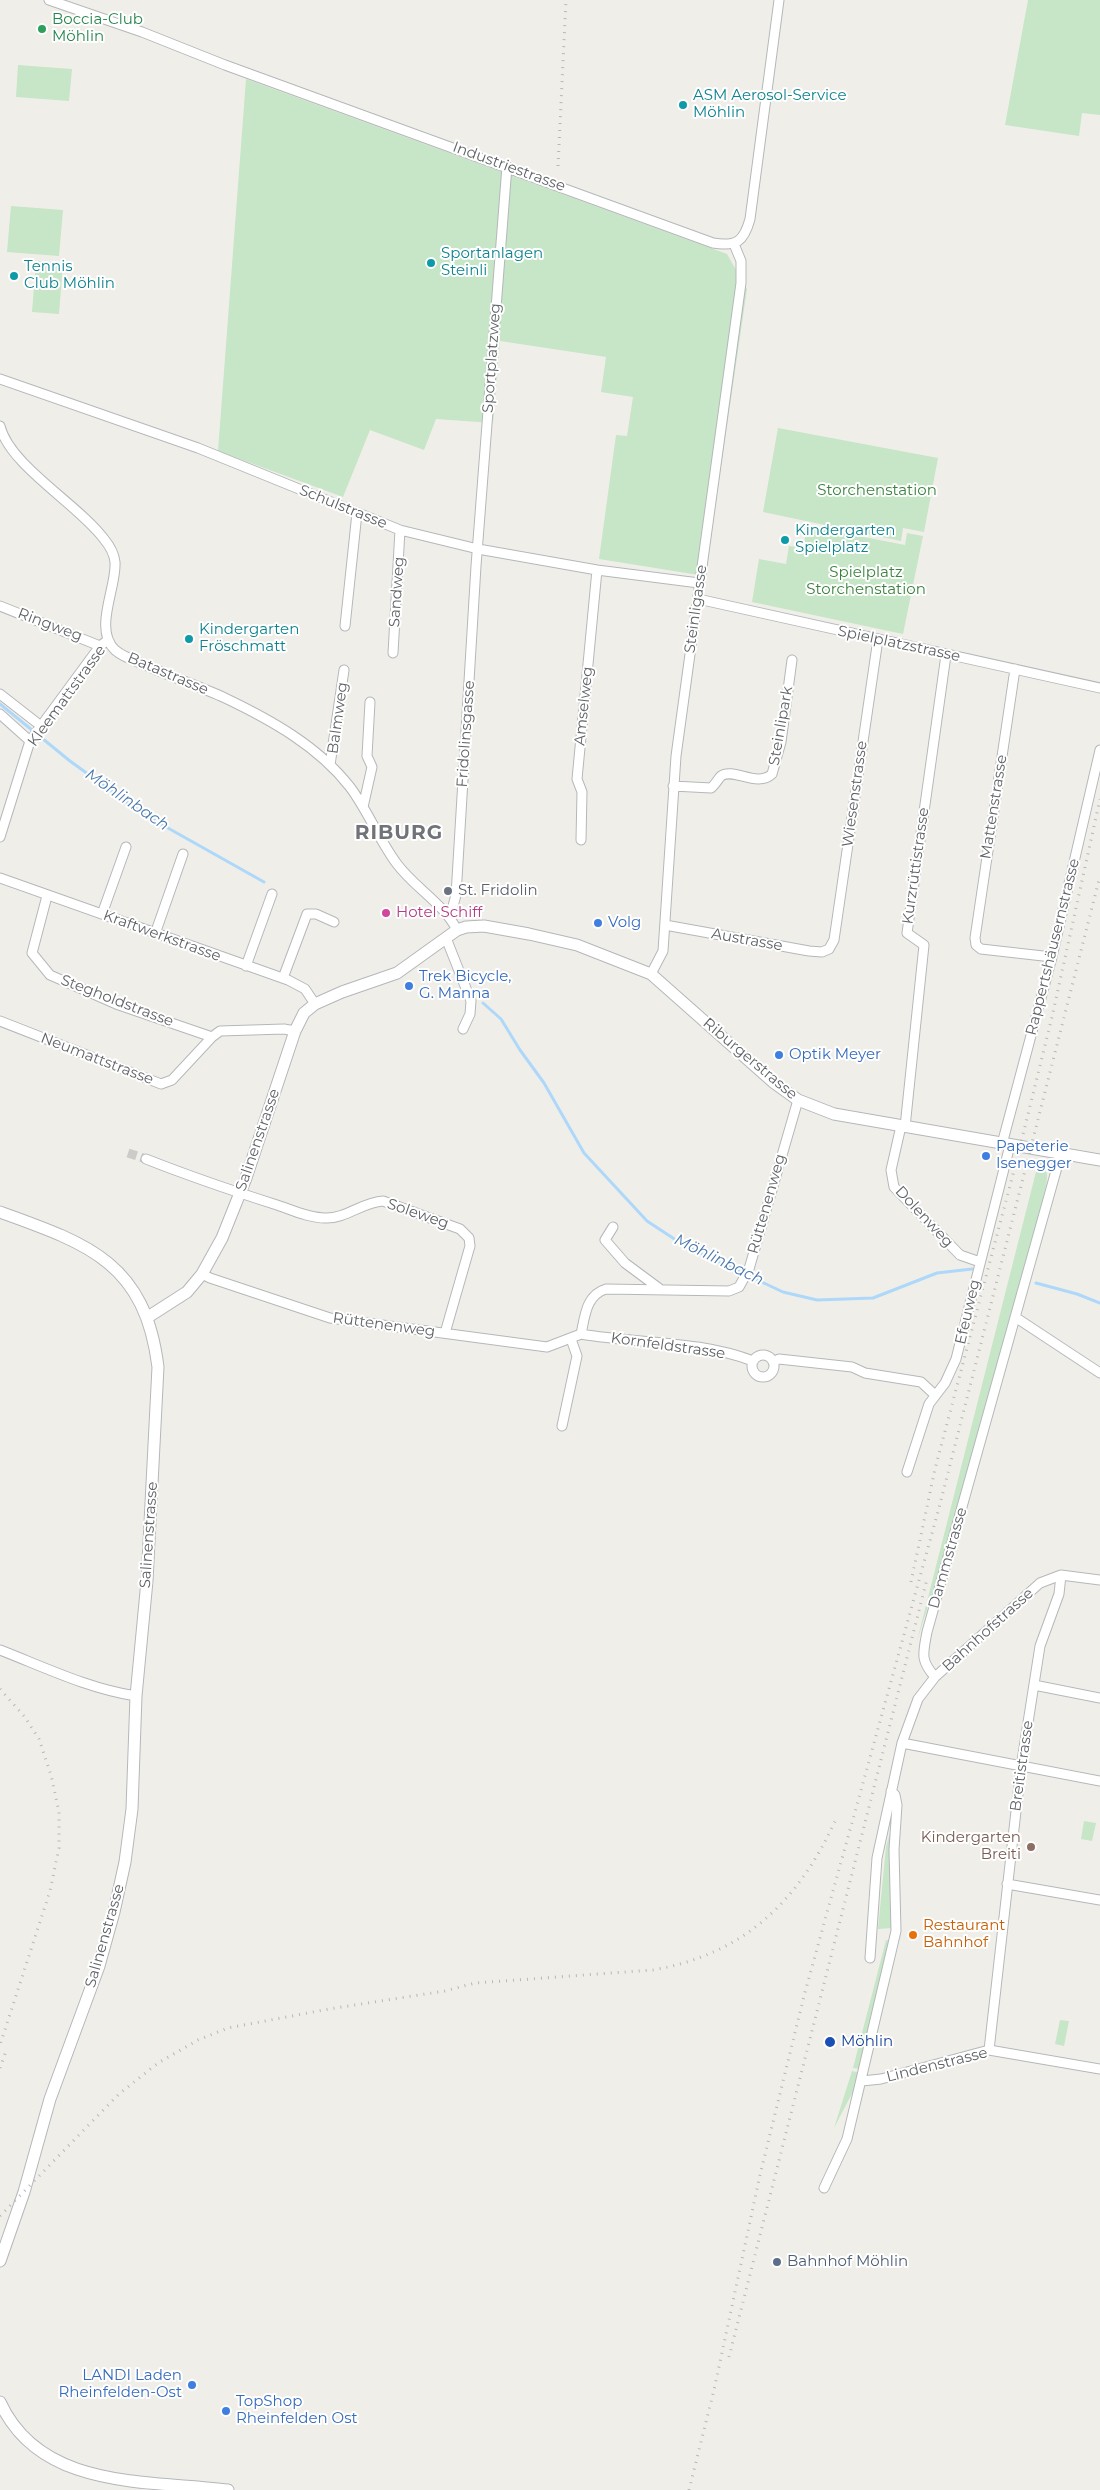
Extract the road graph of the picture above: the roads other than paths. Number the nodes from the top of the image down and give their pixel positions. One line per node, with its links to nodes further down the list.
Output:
1 (48, 0): 3 (street, Industriestrasse)
2 (779, 0): 4 (street)
3 (507, 166): 4 (street, Industriestrasse); 9 (street, Sportplatzweg)
4 (734, 244): 11 (street, Steinligasse)
5 (0, 379): 7 (street, Schulstrasse)
6 (0, 426): 16 (street)
7 (357, 514): 8 (street, Schulstrasse); 14 (street)
8 (400, 530): 9 (street, Schulstrasse); 18 (street, Sandweg)
9 (478, 550): 10 (street, Schulstrasse); 41 (street, Fridolinsgasse)
10 (597, 570): 11 (street, Schulstrasse); 34 (street, Amselweg)
11 (699, 583): 12 (street, Steinligasse)
12 (698, 599): 15 (street, Spielplatzstrasse); 31 (street, Steinligasse)
13 (0, 606): 17 (street, Ringweg)
14 (345, 626)
15 (878, 639): 19 (street, Spielplatzstrasse); 47 (street, Wiesenstrasse)
16 (108, 640): 17 (street, Kleemattstrasse); 30 (street, Batastrasse)
17 (100, 646): 27 (street, Kleemattstrasse)
18 (393, 653)
19 (946, 655): 21 (street, Spielplatzstrasse); 58 (street, Kurzrüttistrasse)
20 (792, 660): 31 (street, Steinlipark)
21 (1015, 669): 23 (street, Spielplatzstrasse); 48 (street, Mattenstrasse)
22 (344, 670): 30 (street, Balmweg)
23 (1100, 688)
24 (0, 694): 27 (street)
25 (370, 702): 32 (street)
26 (0, 714): 28 (street)
27 (41, 726): 28 (street, Kleemattstrasse)
28 (30, 741): 33 (street, Kleemattstrasse)
29 (1100, 750): 48 (street, Rappertshäusernstrasse)
30 (330, 765): 32 (street, Batastrasse)
31 (673, 786): 43 (street, Steinligasse)
32 (363, 806): 41 (street, Batastrasse)
33 (0, 837)
34 (580, 840)
35 (126, 848): 40 (street)
36 (183, 854): 45 (street)
37 (0, 878): 39 (street, Kraftwerkstrasse)
38 (272, 894): 49 (street)
39 (48, 896): 40 (street, Kraftwerkstrasse); 56 (street, Stegholdstrasse)
40 (102, 914): 45 (street, Kraftwerkstrasse)
41 (450, 917): 44 (street, Batastrasse)
42 (334, 922): 51 (street)
43 (665, 925): 47 (street, Austrasse); 50 (street, Steinligasse)
44 (457, 930): 46 (street, Salinenstrasse); 50 (street, Riburgerstrasse)
45 (155, 934): 49 (street, Kraftwerkstrasse)
46 (446, 938): 52 (street, Salinenstrasse); 54 (street)
47 (829, 949)
48 (1052, 957): 59 (street, Rappertshäusernstrasse)
49 (246, 966): 51 (street, Kraftwerkstrasse)
50 (651, 974): 57 (street, Riburgerstrasse)
51 (283, 978): 52 (street, Kraftwerkstrasse)
52 (316, 1004): 55 (street, Salinenstrasse)
53 (0, 1021): 56 (street, Neumattstrasse)
54 (463, 1029)
55 (295, 1031): 56 (street); 63 (street, Salinenstrasse)
56 (212, 1036)
57 (798, 1100): 58 (street, Riburgerstrasse); 68 (street, Rüttenenweg)
58 (903, 1127): 59 (street, Riburgerstrasse); 66 (street, Dolenweg)
59 (1006, 1144): 60 (street, Riburgerstrasse); 66 (street, Efeuweg)
60 (1061, 1153): 62 (street, Riburgerstrasse); 70 (street, Dammstrasse)
61 (146, 1160): 63 (street, Soleweg)
62 (1100, 1160)
63 (240, 1194): 67 (street, Salinenstrasse); 71 (street, Soleweg)
64 (0, 1212): 69 (street)
65 (613, 1227): 68 (street)
66 (980, 1262): 77 (street, Efeuweg)
67 (202, 1274): 69 (street, Salinenstrasse); 71 (street, Rüttenenweg)
68 (660, 1289): 72 (street, Rüttenenweg)
69 (148, 1317): 85 (street, Salinenstrasse)
70 (1014, 1317): 76 (street); 83 (street, Dammstrasse)
71 (445, 1333): 73 (street, Rüttenenweg)
72 (582, 1334): 73 (street, Rüttenenweg); 74 (street, Kornfeldstrasse)
73 (571, 1338): 78 (street)
74 (753, 1361): 75 (street, Kornfeldstrasse); 75 (street)
75 (773, 1362): 77 (street, Kornfeldstrasse)
76 (1100, 1373)
77 (936, 1395): 79 (street, Efeuweg)
78 (562, 1426)
79 (906, 1472)
80 (1061, 1575): 81 (street); 83 (street, Bahnhofstrasse); 84 (street, Breitistrasse)
81 (1100, 1580)
82 (0, 1650): 85 (street)
83 (935, 1677): 87 (street)
84 (1034, 1685): 86 (street); 88 (street, Breitistrasse)
85 (136, 1696): 98 (street, Salinenstrasse)
86 (1100, 1698)
87 (902, 1744): 88 (street); 90 (street)
88 (1021, 1767): 89 (street); 91 (street, Breitistrasse)
89 (1100, 1781)
90 (891, 1792): 93 (street); 96 (street)
91 (1007, 1884): 92 (street); 94 (street, Breitistrasse)
92 (1100, 1900)
93 (870, 1958)
94 (989, 2050): 95 (street, Lindenstrasse); 96 (street, Lindenstrasse)
95 (1100, 2069)
96 (862, 2081): 97 (street)
97 (824, 2188)
98 (0, 2260)
99 (0, 2402): 100 (street)
100 (228, 2490)

